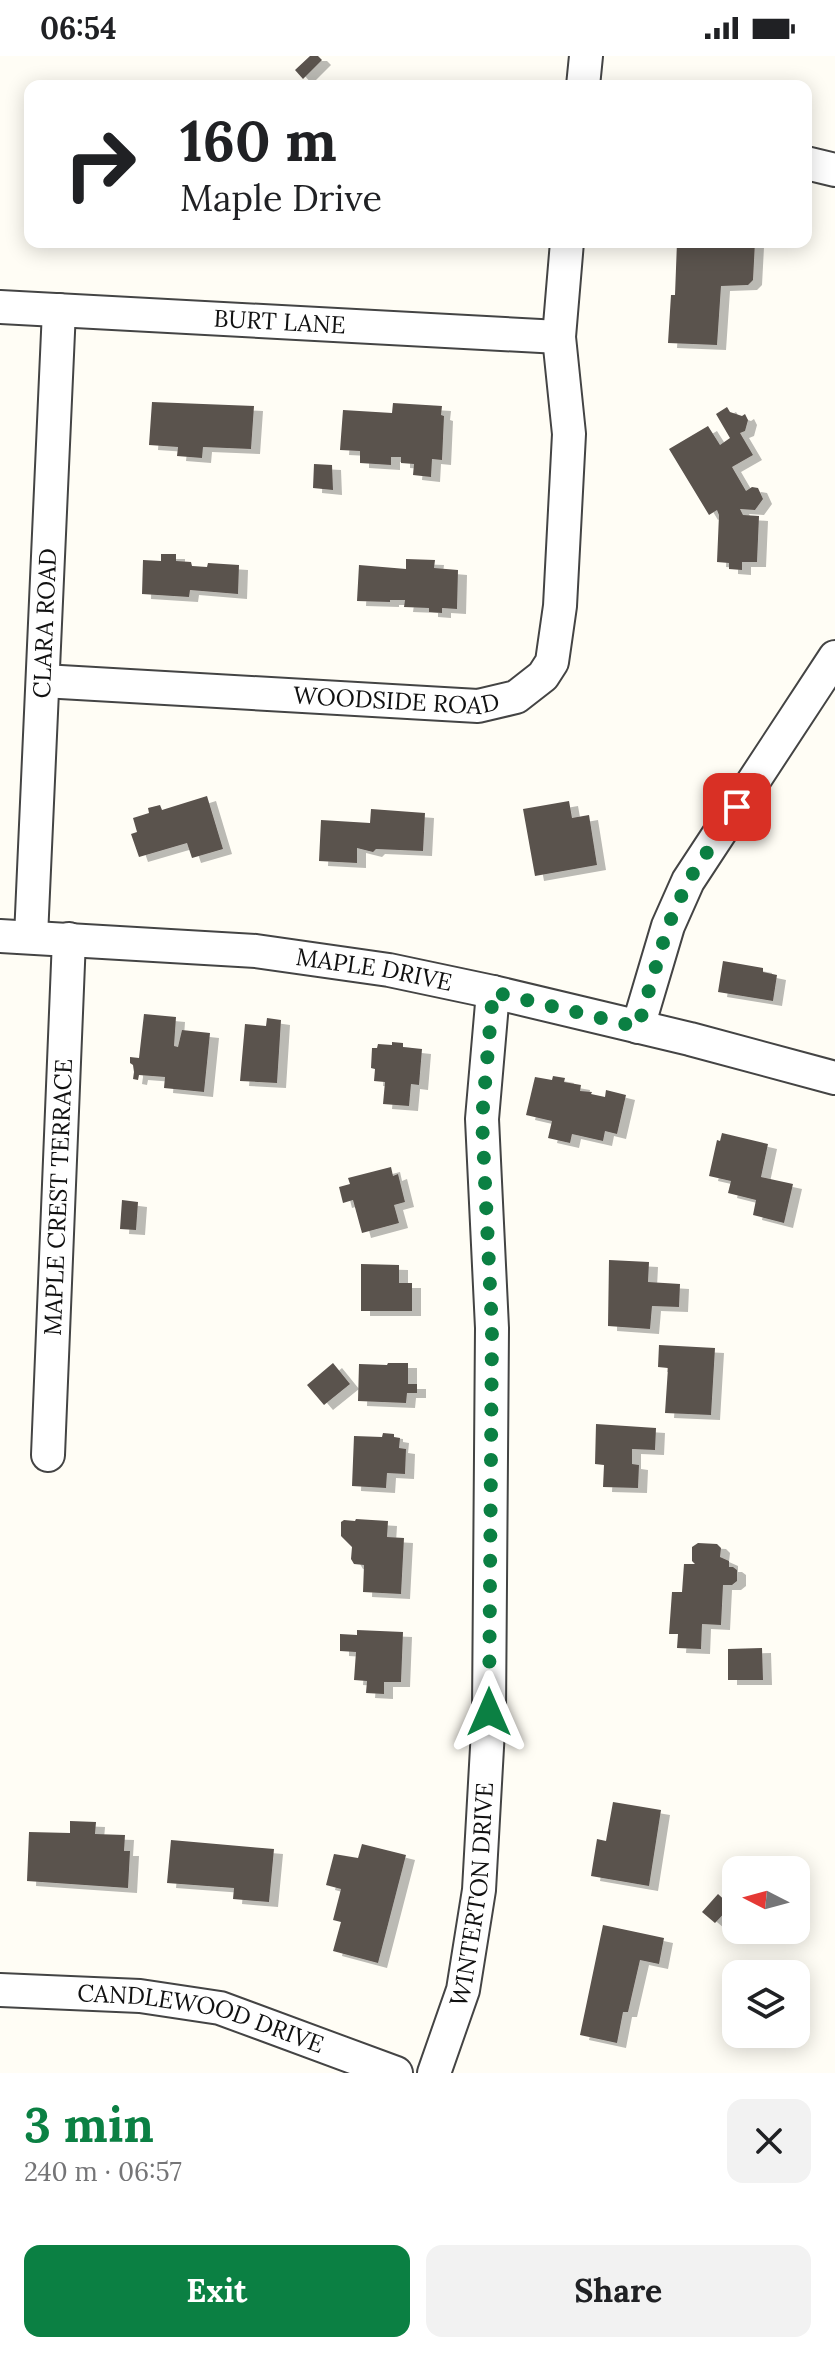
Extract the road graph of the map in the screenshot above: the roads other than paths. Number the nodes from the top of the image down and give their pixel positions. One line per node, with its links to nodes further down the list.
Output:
1 (586, 56): 2 (street)
2 (584, 80)
3 (812, 164): 4 (street)
4 (835, 170)
5 (566, 248): 8 (street, WOODSIDE ROAD)
6 (0, 307): 7 (street, BURT LANE)
7 (59, 310): 8 (street, BURT LANE); 10 (street, CLARA ROAD)
8 (559, 337): 10 (street, WOODSIDE ROAD)
9 (835, 657): 14 (street)
10 (43, 681): 11 (street, CLARA ROAD)
11 (15, 937): 12 (street, MAPLE DRIVE)
12 (69, 939): 13 (street, MAPLE DRIVE); 16 (street, MAPLE CREST TERRACE)
13 (493, 992): 14 (street, MAPLE DRIVE); 19 (street, WINTERTON DRIVE)
14 (638, 1027): 15 (street, MAPLE DRIVE)
15 (835, 1078)
16 (48, 1455)
17 (0, 1990): 18 (street, CANDLEWOOD DRIVE)
18 (396, 2073)
19 (434, 2073)

